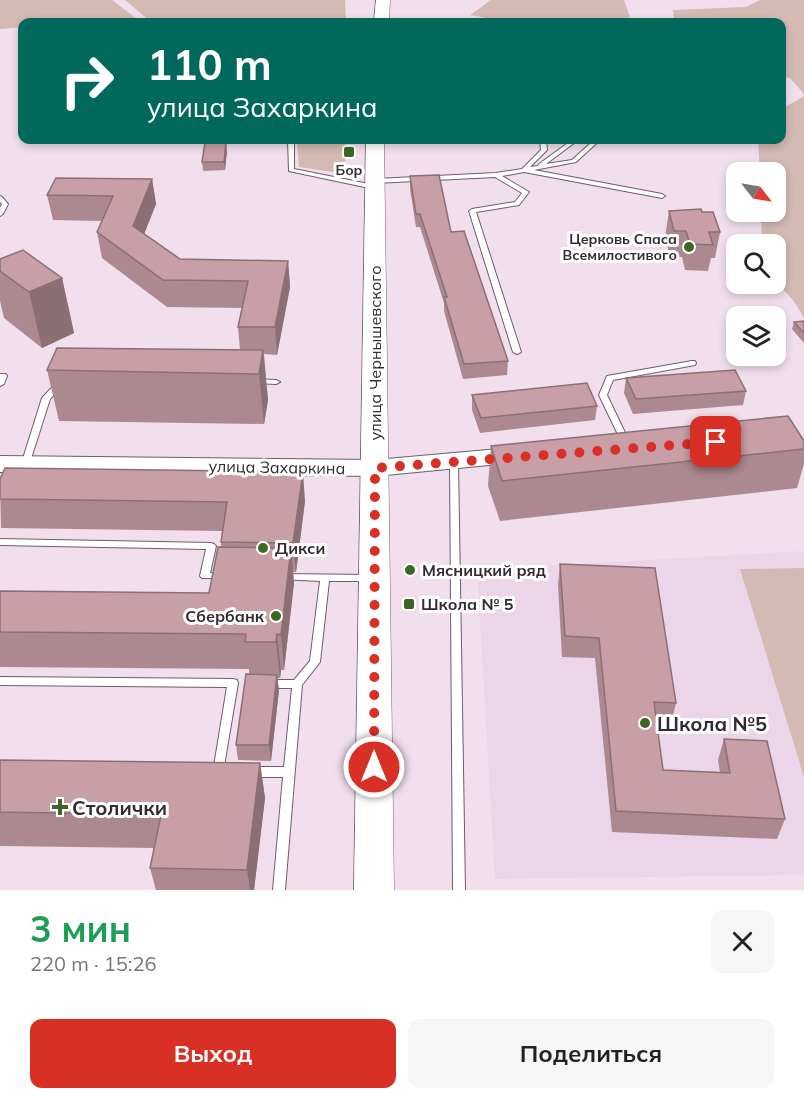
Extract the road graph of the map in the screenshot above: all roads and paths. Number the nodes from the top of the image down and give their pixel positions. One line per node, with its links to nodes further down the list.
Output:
1 (383, 0): 2 (main road)
2 (382, 18)
3 (291, 144): 11 (lane)
4 (375, 144): 11 (main road, улица Чернышевского)
5 (543, 144): 9 (lane)
6 (570, 144): 8 (lane)
7 (593, 144): 8 (lane)
8 (538, 168): 9 (lane)
9 (524, 170): 10 (lane); 12 (lane)
10 (496, 175): 11 (lane); 15 (lane)
11 (374, 184): 26 (main road, улица Чернышевского)
12 (662, 195)
13 (0, 198): 14 (lane)
14 (0, 214)
15 (517, 352)
16 (692, 363): 22 (lane)
17 (0, 376): 21 (lane)
18 (67, 381): 25 (lane)
19 (240, 381): 20 (lane)
20 (276, 382)
21 (0, 384)
22 (628, 447)
23 (547, 453): 24 (street, улица Захаркина)
24 (454, 461): 26 (street, улица Захаркина); 38 (lane)
25 (7, 467): 26 (street, улица Захаркина)
26 (375, 468): 31 (main road, улица Чернышевского)
27 (0, 542): 28 (lane)
28 (238, 577)
29 (271, 577): 30 (lane)
30 (325, 578): 31 (lane); 34 (lane)
31 (375, 578): 37 (main road, улица Чернышевского)
32 (0, 681): 33 (lane)
33 (244, 683): 34 (lane); 35 (lane)
34 (297, 684): 35 (lane)
35 (288, 772): 36 (lane)
36 (279, 890)
37 (374, 890)
38 (459, 890)

